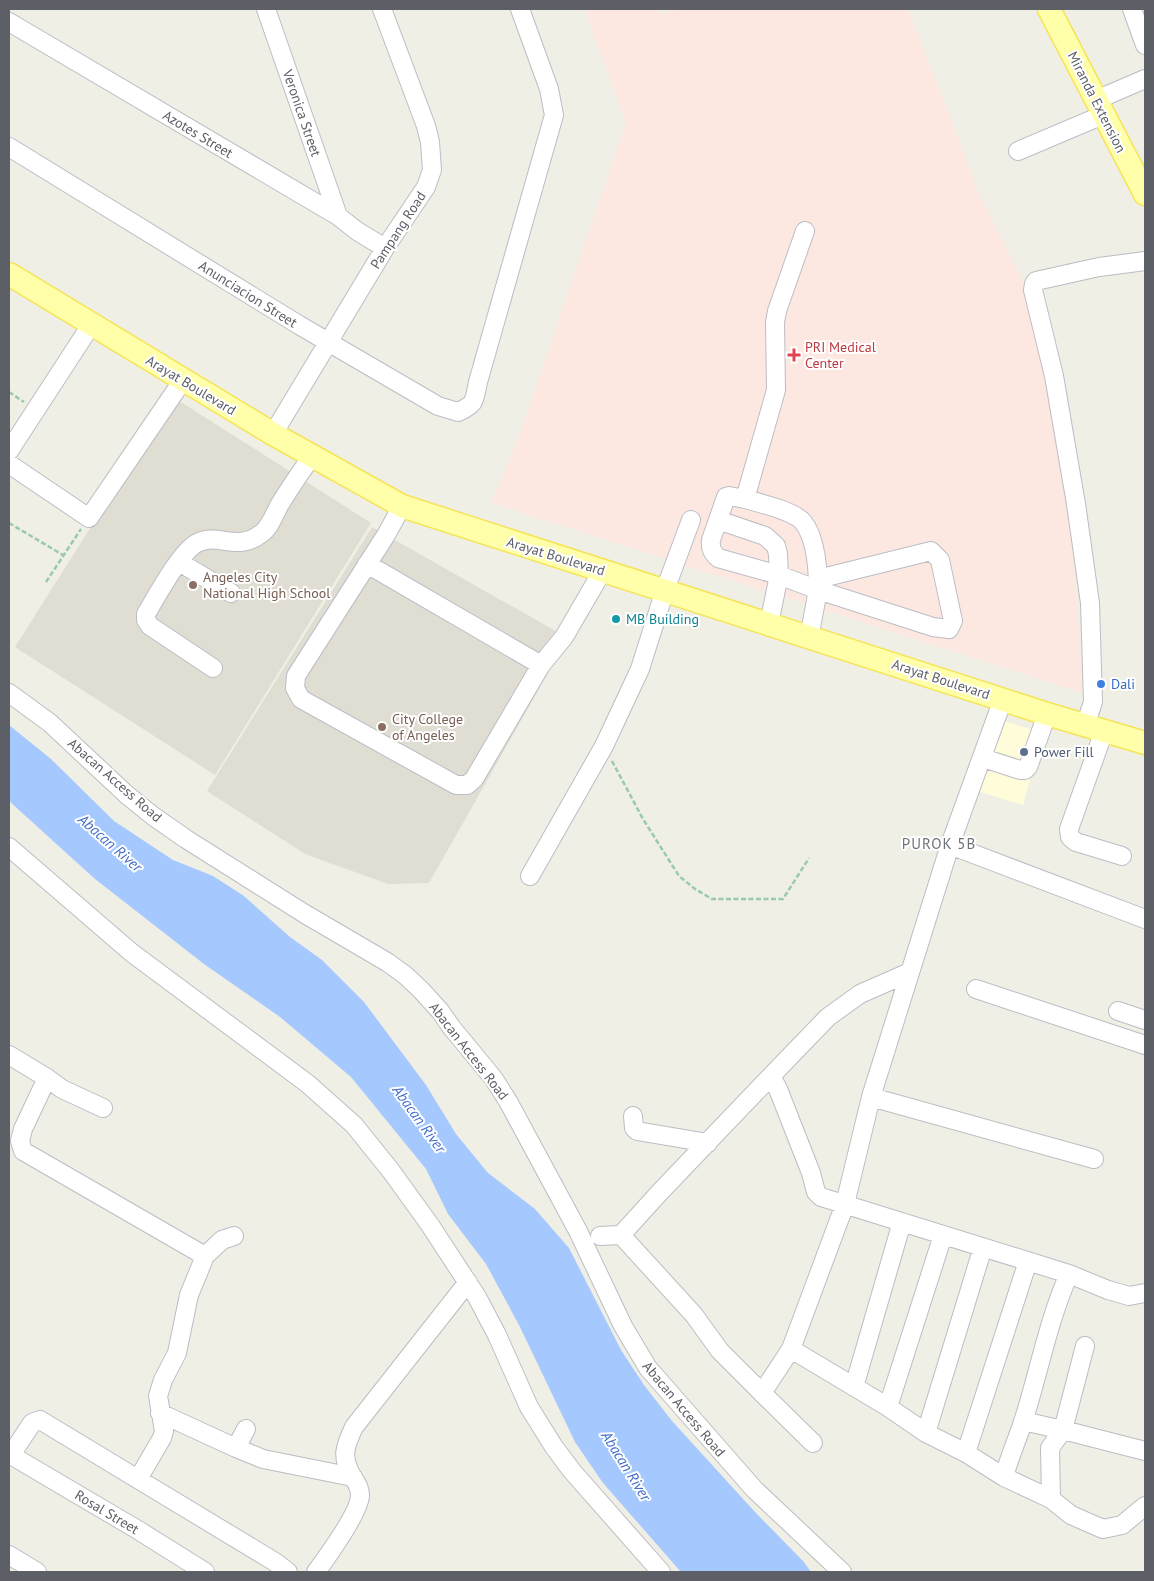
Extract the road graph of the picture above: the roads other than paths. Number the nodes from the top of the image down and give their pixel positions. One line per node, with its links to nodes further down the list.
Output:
1 (266, 9): 13 (street, Veronica Street)
2 (382, 9): 15 (street, Pampang Road)
3 (520, 9): 19 (street, Anunciacion Street)
4 (1049, 9): 9 (main road, Miranda Extension)
5 (1132, 9): 7 (street)
6 (9, 22): 13 (street, Azotes Street)
7 (1145, 45)
8 (1145, 79): 9 (street)
9 (1100, 107): 11 (street); 12 (main road, Miranda Extension)
10 (9, 147): 19 (street, Anunciacion Street)
11 (1018, 150)
12 (1145, 194)
13 (338, 216): 15 (street, Azotes Street)
14 (805, 231): 25 (street)
15 (385, 248): 19 (street, Pampang Road)
16 (1145, 261): 43 (street)
17 (9, 274): 18 (main road, Arayat Boulevard)
18 (91, 325): 20 (main road, Arayat Boulevard); 22 (street)
19 (328, 342): 21 (street, Pampang Road)
20 (183, 380): 21 (main road, Arayat Boulevard); 24 (street)
21 (273, 434): 23 (main road, Arayat Boulevard)
22 (9, 450)
23 (312, 457): 26 (main road, Arayat Boulevard); 29 (street)
24 (9, 464)
25 (745, 499): 28 (street); 33 (street)
26 (402, 506): 30 (street); 31 (main road, Arayat Boulevard)
27 (691, 520): 34 (street)
28 (718, 520): 32 (street); 32 (street)
29 (179, 562): 35 (street); 39 (street)
30 (367, 564): 38 (street); 38 (street)
31 (602, 570): 34 (main road, Arayat Boulevard); 38 (street)
32 (779, 575): 33 (street); 36 (street)
33 (818, 584): 33 (street); 37 (street)
34 (665, 590): 36 (main road, Arayat Boulevard); 49 (street)
35 (231, 593)
36 (769, 624): 37 (main road, Arayat Boulevard)
37 (809, 638): 41 (main road, Arayat Boulevard)
38 (541, 665)
39 (213, 668)
40 (9, 693): 102 (street, Abacan Access Road)
41 (1004, 699): 42 (main road, Arayat Boulevard); 45 (street)
42 (1047, 714): 43 (main road, Arayat Boulevard); 45 (street)
43 (1095, 728): 44 (main road, Arayat Boulevard); 48 (street)
44 (1145, 743)
45 (983, 758): 46 (street)
46 (950, 845): 50 (street); 51 (street)
47 (9, 847): 74 (street)
48 (1122, 856)
49 (530, 876)
50 (1145, 919)
51 (910, 972): 57 (street); 59 (street)
52 (976, 989): 55 (street)
53 (1118, 1010): 54 (street)
54 (1145, 1020)
55 (1145, 1045)
56 (9, 1055): 58 (street)
57 (771, 1076): 62 (street); 64 (street)
58 (47, 1078): 60 (street); 71 (street)
59 (871, 1096): 63 (street); 64 (street)
60 (103, 1108)
61 (633, 1116): 62 (street)
62 (708, 1143): 66 (street)
63 (1094, 1159)
64 (846, 1204): 65 (street); 77 (street)
65 (902, 1222): 67 (street); 78 (street)
66 (621, 1235): 69 (street); 79 (street)
67 (943, 1235): 70 (street); 80 (street)
68 (234, 1236): 71 (street)
69 (600, 1236)
70 (983, 1248): 72 (street); 85 (street)
71 (204, 1256): 81 (street)
72 (1028, 1261): 73 (street); 89 (street)
73 (1069, 1274): 75 (street); 82 (street)
74 (468, 1282): 92 (street); 101 (street)
75 (1145, 1293)
76 (1085, 1346): 84 (street)
77 (791, 1349): 78 (street); 79 (street)
78 (854, 1387): 80 (street)
79 (762, 1393): 86 (street)
80 (888, 1407): 85 (street)
81 (160, 1413): 87 (street); 93 (street)
82 (1023, 1421): 84 (street); 91 (street)
83 (246, 1429): 87 (street)
84 (1063, 1430): 88 (street); 94 (street)
85 (926, 1433): 89 (street)
86 (813, 1443)
87 (236, 1448): 92 (street)
88 (1145, 1451)
89 (966, 1453): 91 (street)
90 (10, 1454): 93 (street); 98 (street, Rosal Street)
91 (1004, 1476): 94 (street)
92 (353, 1477): 100 (street)
93 (138, 1479): 99 (street)
94 (1051, 1499): 95 (street)
95 (1145, 1506)
96 (9, 1556): 97 (street)
97 (37, 1572)
98 (205, 1572)
99 (288, 1572)
100 (316, 1572)
101 (661, 1572)
102 (842, 1572)

